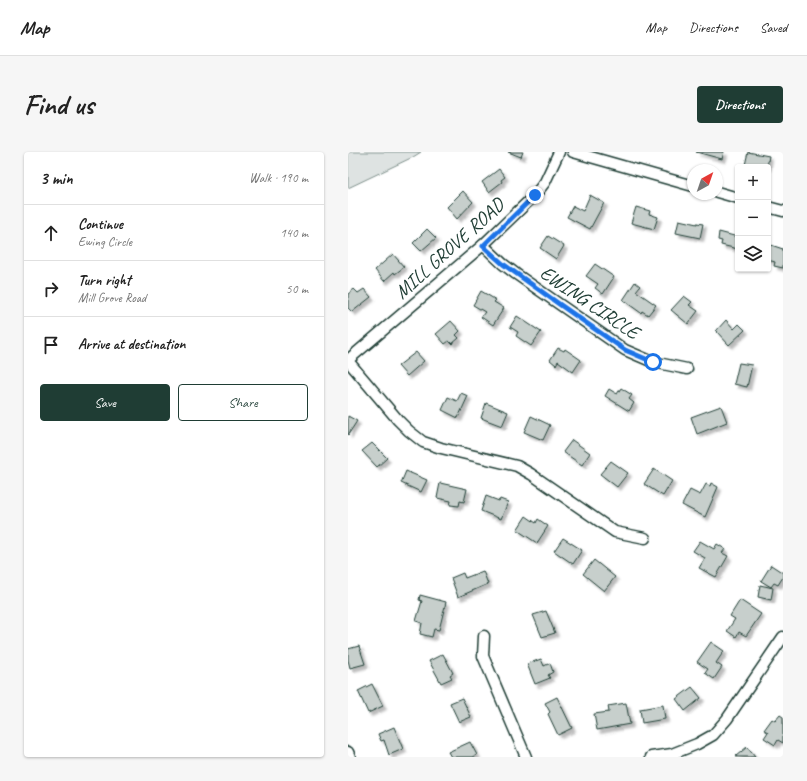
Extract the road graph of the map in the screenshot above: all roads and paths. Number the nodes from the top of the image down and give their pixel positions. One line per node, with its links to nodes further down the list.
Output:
1 (559, 152): 8 (street, MILL GROVE ROAD)
2 (573, 152): 3 (street)
3 (687, 184)
4 (723, 194): 5 (street)
5 (735, 197)
6 (771, 208): 7 (street)
7 (783, 211)
8 (483, 246): 9 (street, MILL GROVE ROAD); 10 (street, EWING CIRCLE)
9 (348, 361): 11 (street)
10 (687, 369)
11 (645, 538)
12 (484, 636): 16 (street)
13 (783, 637): 17 (street)
14 (348, 752): 15 (street)
15 (350, 757)
16 (526, 757)
17 (650, 757)

